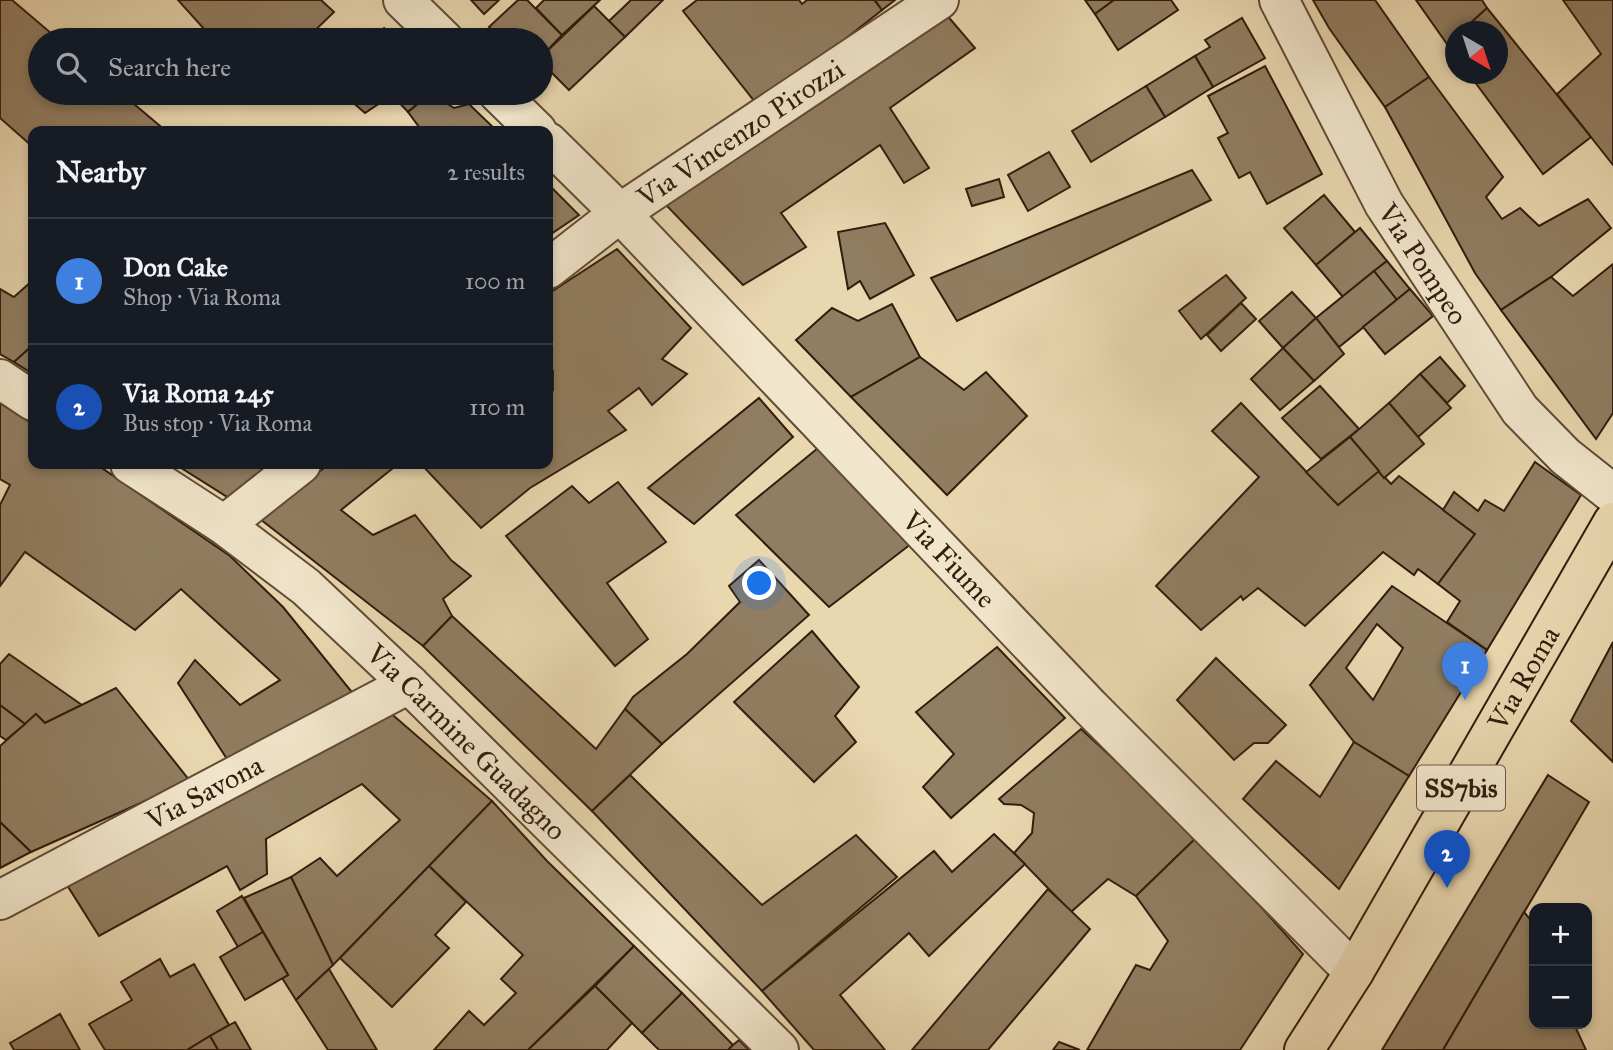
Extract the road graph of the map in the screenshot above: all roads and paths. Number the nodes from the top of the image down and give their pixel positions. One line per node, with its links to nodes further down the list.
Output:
1 (403, 0): 4 (street)
2 (939, 0): 8 (street, Via Vincenzo Pirozzi)
3 (1279, 0): 14 (street, Via Pompeo)
4 (432, 28)
5 (510, 105): 6 (street)
6 (532, 126)
7 (553, 147): 8 (street, Via Fiume)
8 (620, 213): 9 (street, Via Vincenzo Pirozzi); 19 (street, Via Fiume)
9 (553, 265)
10 (0, 379): 11 (street)
11 (28, 398)
12 (138, 469): 16 (street, Via Carmine Guadagno)
13 (296, 469): 16 (street)
14 (1613, 494)
15 (1613, 522): 19 (main road, Via Roma / SS7bis)
16 (224, 525): 17 (street, Via Carmine Guadagno)
17 (409, 684): 18 (street, Via Savona); 20 (street, Via Carmine Guadagno)
18 (0, 900)
19 (1354, 972): 21 (main road, Via Roma / SS7bis)
20 (779, 1050)
21 (1304, 1050)

